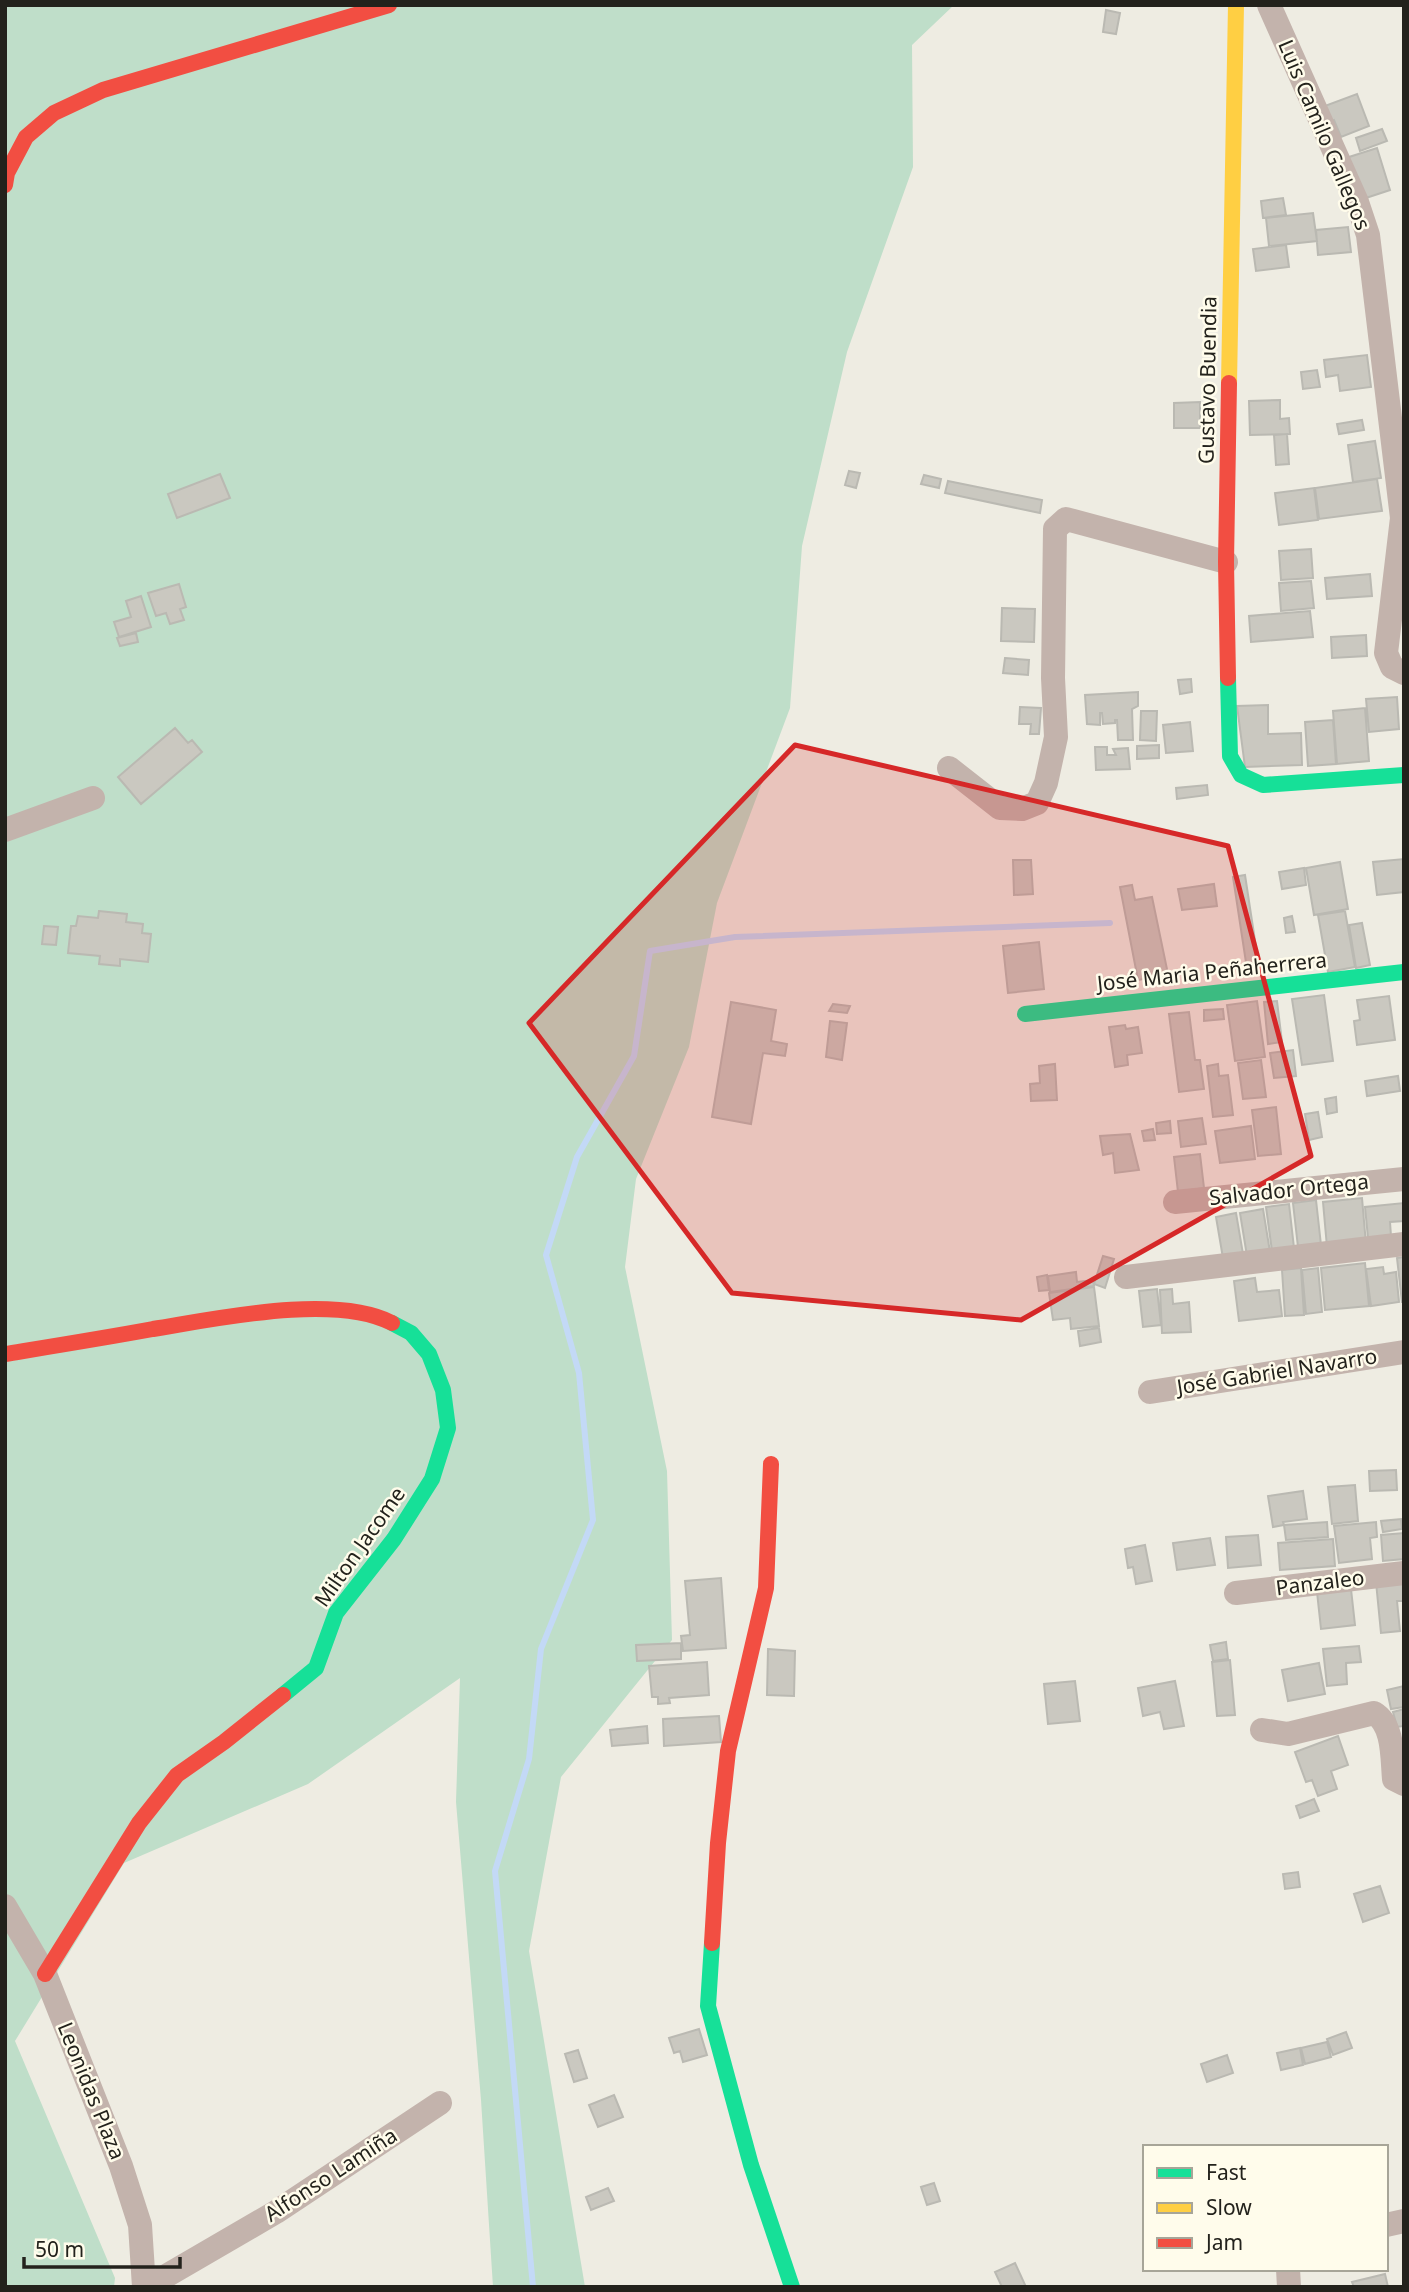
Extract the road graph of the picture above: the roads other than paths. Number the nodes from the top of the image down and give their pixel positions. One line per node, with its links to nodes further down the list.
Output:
1 (389, 5): 4 (street)
2 (1236, 5): 6 (street, Gustavo Buendia)
3 (1269, 5): 5 (street, Luis Camilo Gallegos)
4 (5, 185)
5 (1403, 518): 7 (street, Luis Camilo Gallegos)
6 (1226, 562): 8 (street); 9 (street, Gustavo Buendia)
7 (1404, 673)
8 (949, 768)
9 (1404, 775)
10 (93, 798): 11 (street)
11 (5, 831)
12 (1404, 972): 13 (street, José Maria Peñaherrera)
13 (1026, 1014)
14 (1404, 1179): 15 (street, Salvador Ortega)
15 (1175, 1202)
16 (1404, 1244): 17 (street)
17 (1126, 1277)
18 (1404, 1352): 20 (street, José Gabriel Navarro)
19 (5, 1354): 27 (street, Milton Jacome)
20 (1150, 1392)
21 (771, 1464): 30 (street)
22 (1404, 1573): 23 (street, Panzaleo)
23 (1236, 1593)
24 (1262, 1730): 25 (street)
25 (1404, 1784)
26 (5, 1906): 27 (street, Leonidas Plaza)
27 (45, 1975): 29 (street, Leonidas Plaza)
28 (440, 2103): 29 (street, Alfonso Lamiña)
29 (146, 2287)
30 (792, 2287)

